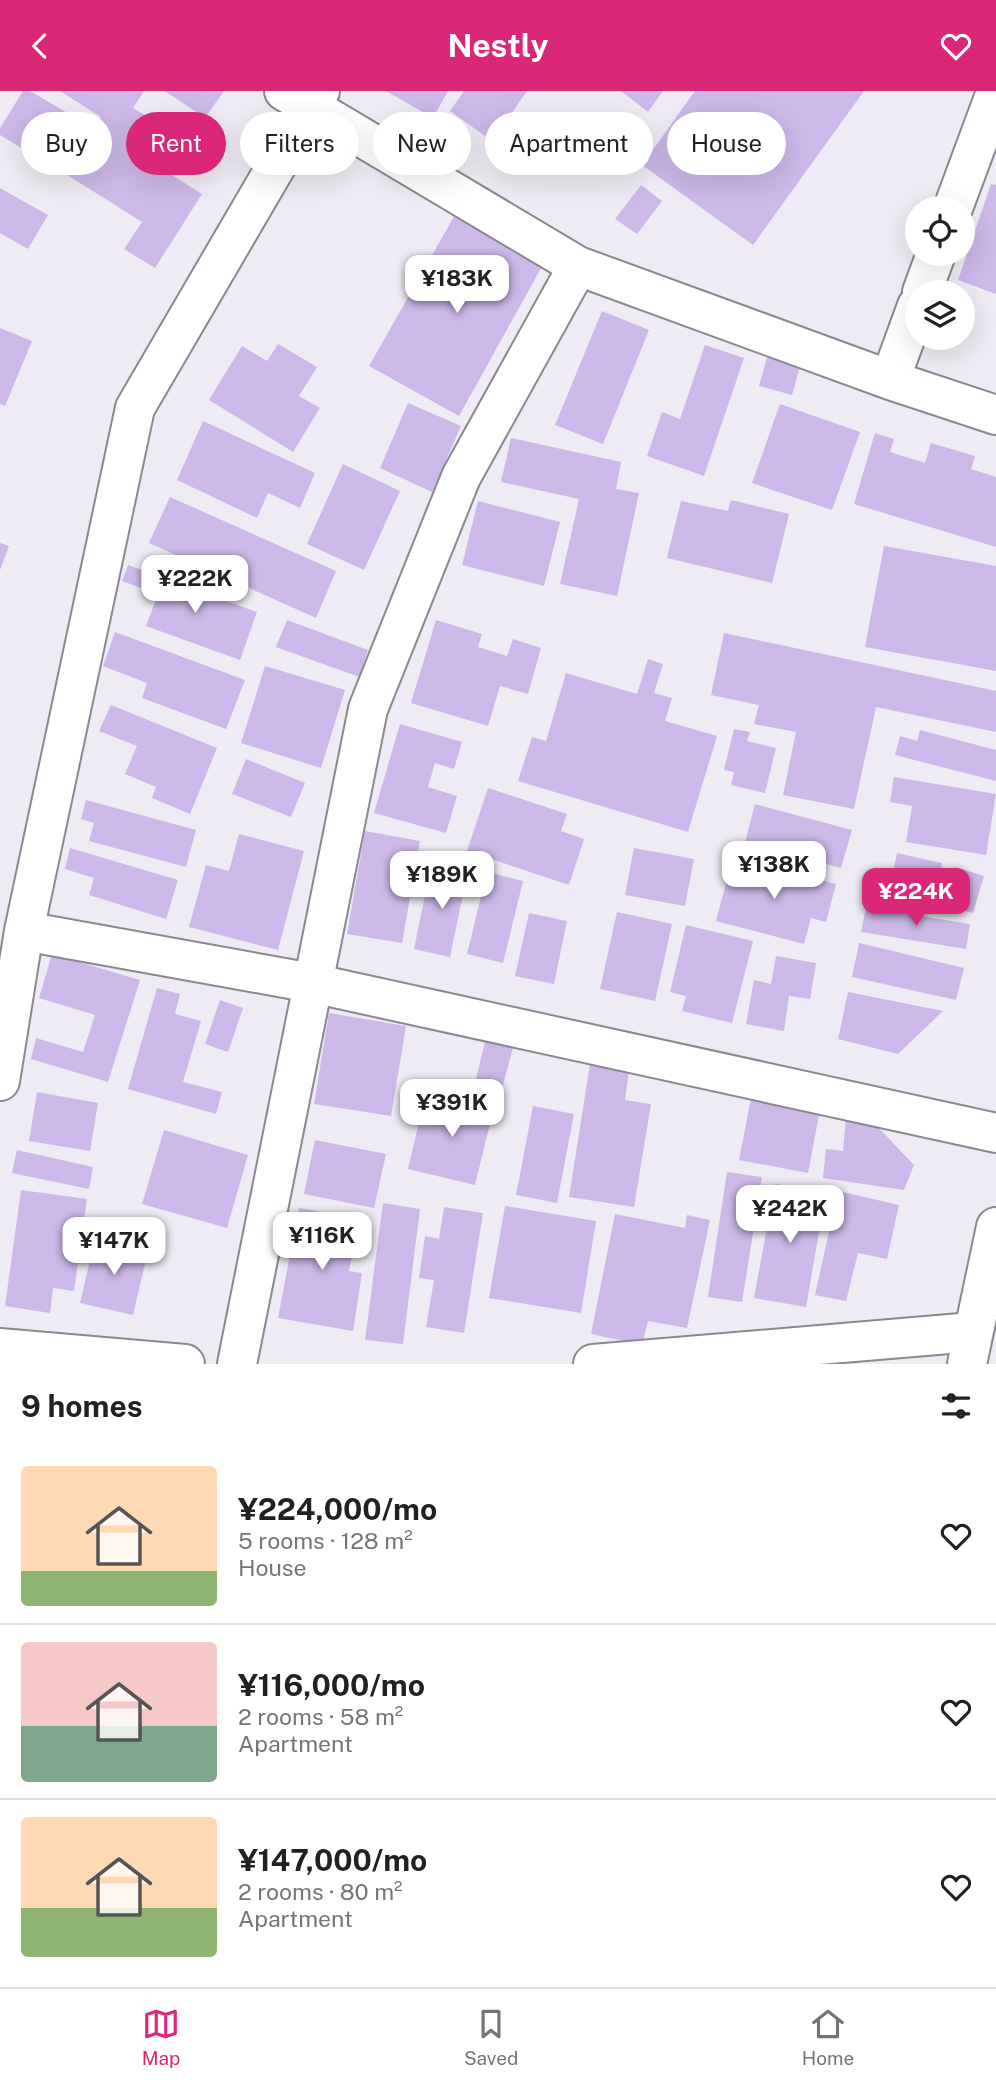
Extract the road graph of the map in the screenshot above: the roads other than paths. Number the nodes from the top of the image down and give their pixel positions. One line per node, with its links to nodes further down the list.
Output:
1 (996, 92): 3 (street)
2 (304, 97): 4 (street); 8 (street)
3 (957, 196)
4 (578, 266): 6 (street); 9 (street)
5 (905, 339): 6 (street)
6 (890, 380): 7 (street)
7 (996, 415)
8 (24, 931): 9 (street); 10 (street)
9 (312, 983): 11 (street); 16 (street)
10 (0, 1081)
11 (996, 1133)
12 (996, 1227): 14 (street)
13 (0, 1348): 15 (street)
14 (970, 1348): 17 (street)
15 (184, 1364)
16 (237, 1364)
17 (593, 1364)

